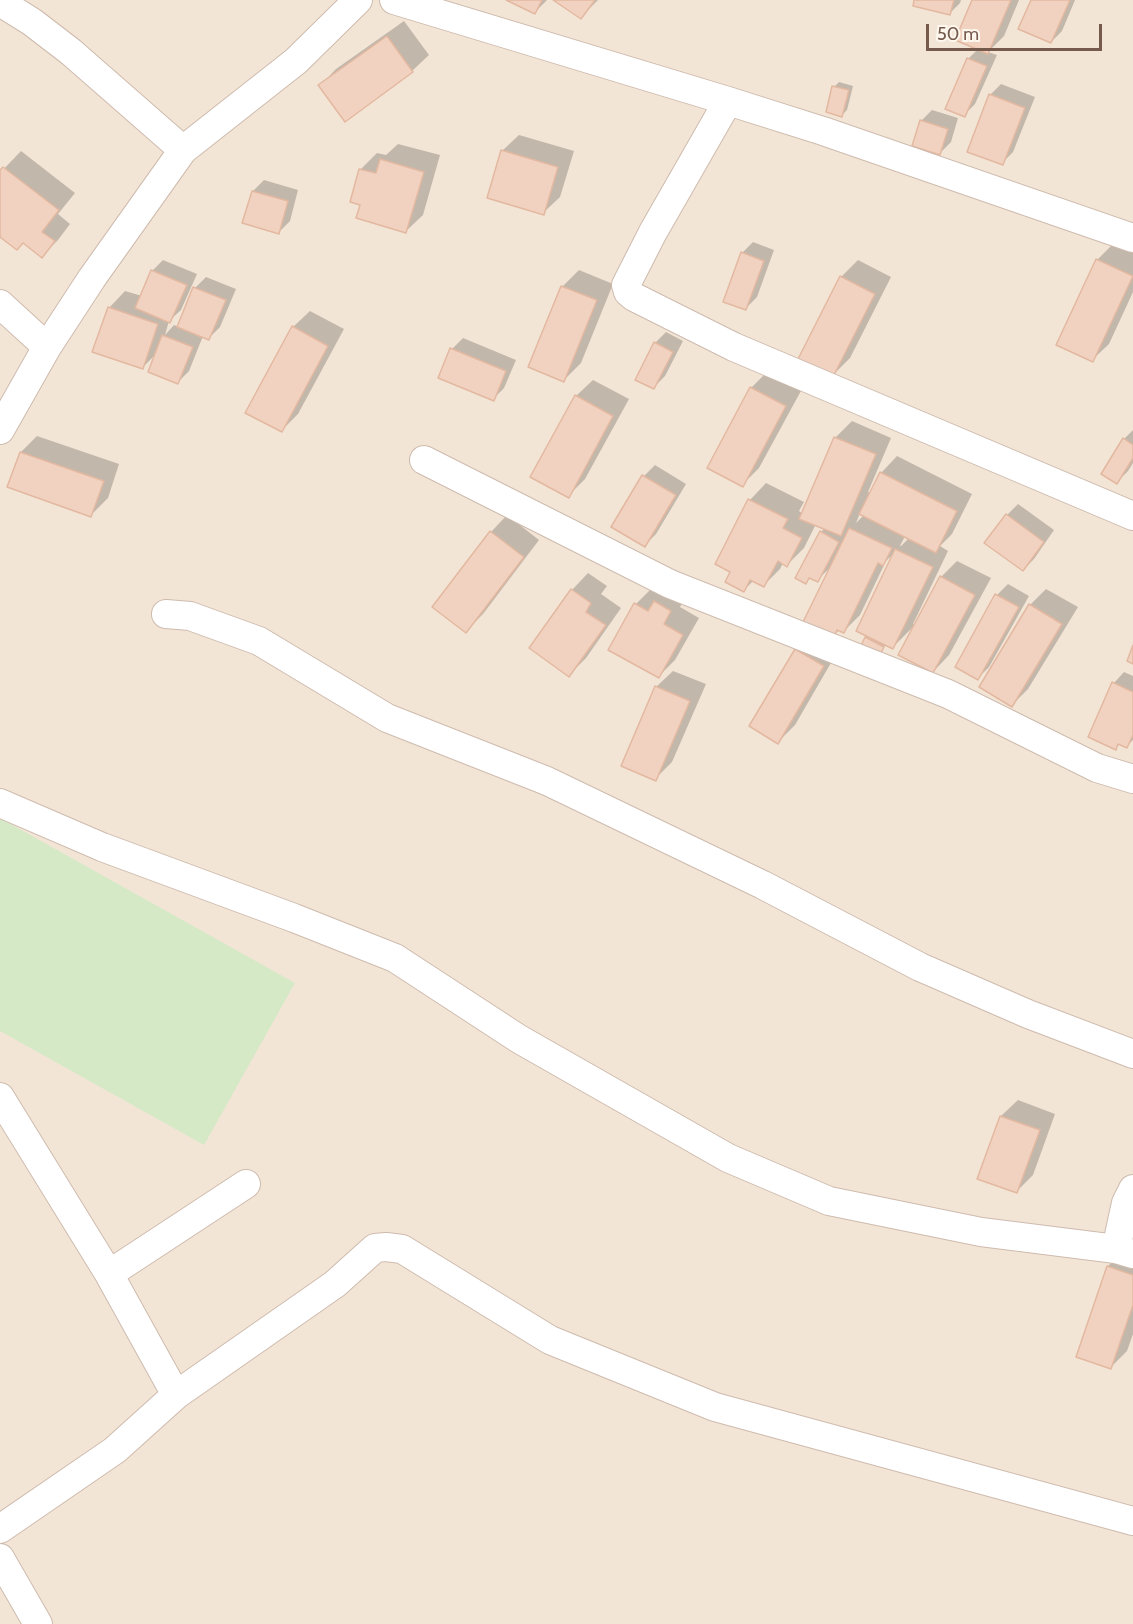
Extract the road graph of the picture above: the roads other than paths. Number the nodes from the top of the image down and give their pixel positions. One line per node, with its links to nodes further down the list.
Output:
1 (358, 0): 5 (street)
2 (394, 0): 4 (street)
3 (0, 2): 5 (street)
4 (728, 101): 6 (street); 11 (street)
5 (183, 150): 8 (street)
6 (1133, 238)
7 (0, 304): 8 (street)
8 (47, 347): 9 (street)
9 (0, 430)
10 (424, 460): 13 (street)
11 (1133, 516)
12 (166, 614): 15 (street)
13 (1133, 779)
14 (0, 803): 19 (street)
15 (1133, 1054)
16 (0, 1097): 20 (street)
17 (246, 1184): 20 (street)
18 (1133, 1189): 19 (street)
19 (1124, 1252)
20 (109, 1274): 21 (street)
21 (176, 1395): 22 (street); 23 (street)
22 (1133, 1521)
23 (0, 1529)
24 (0, 1558): 25 (street)
25 (38, 1624)

